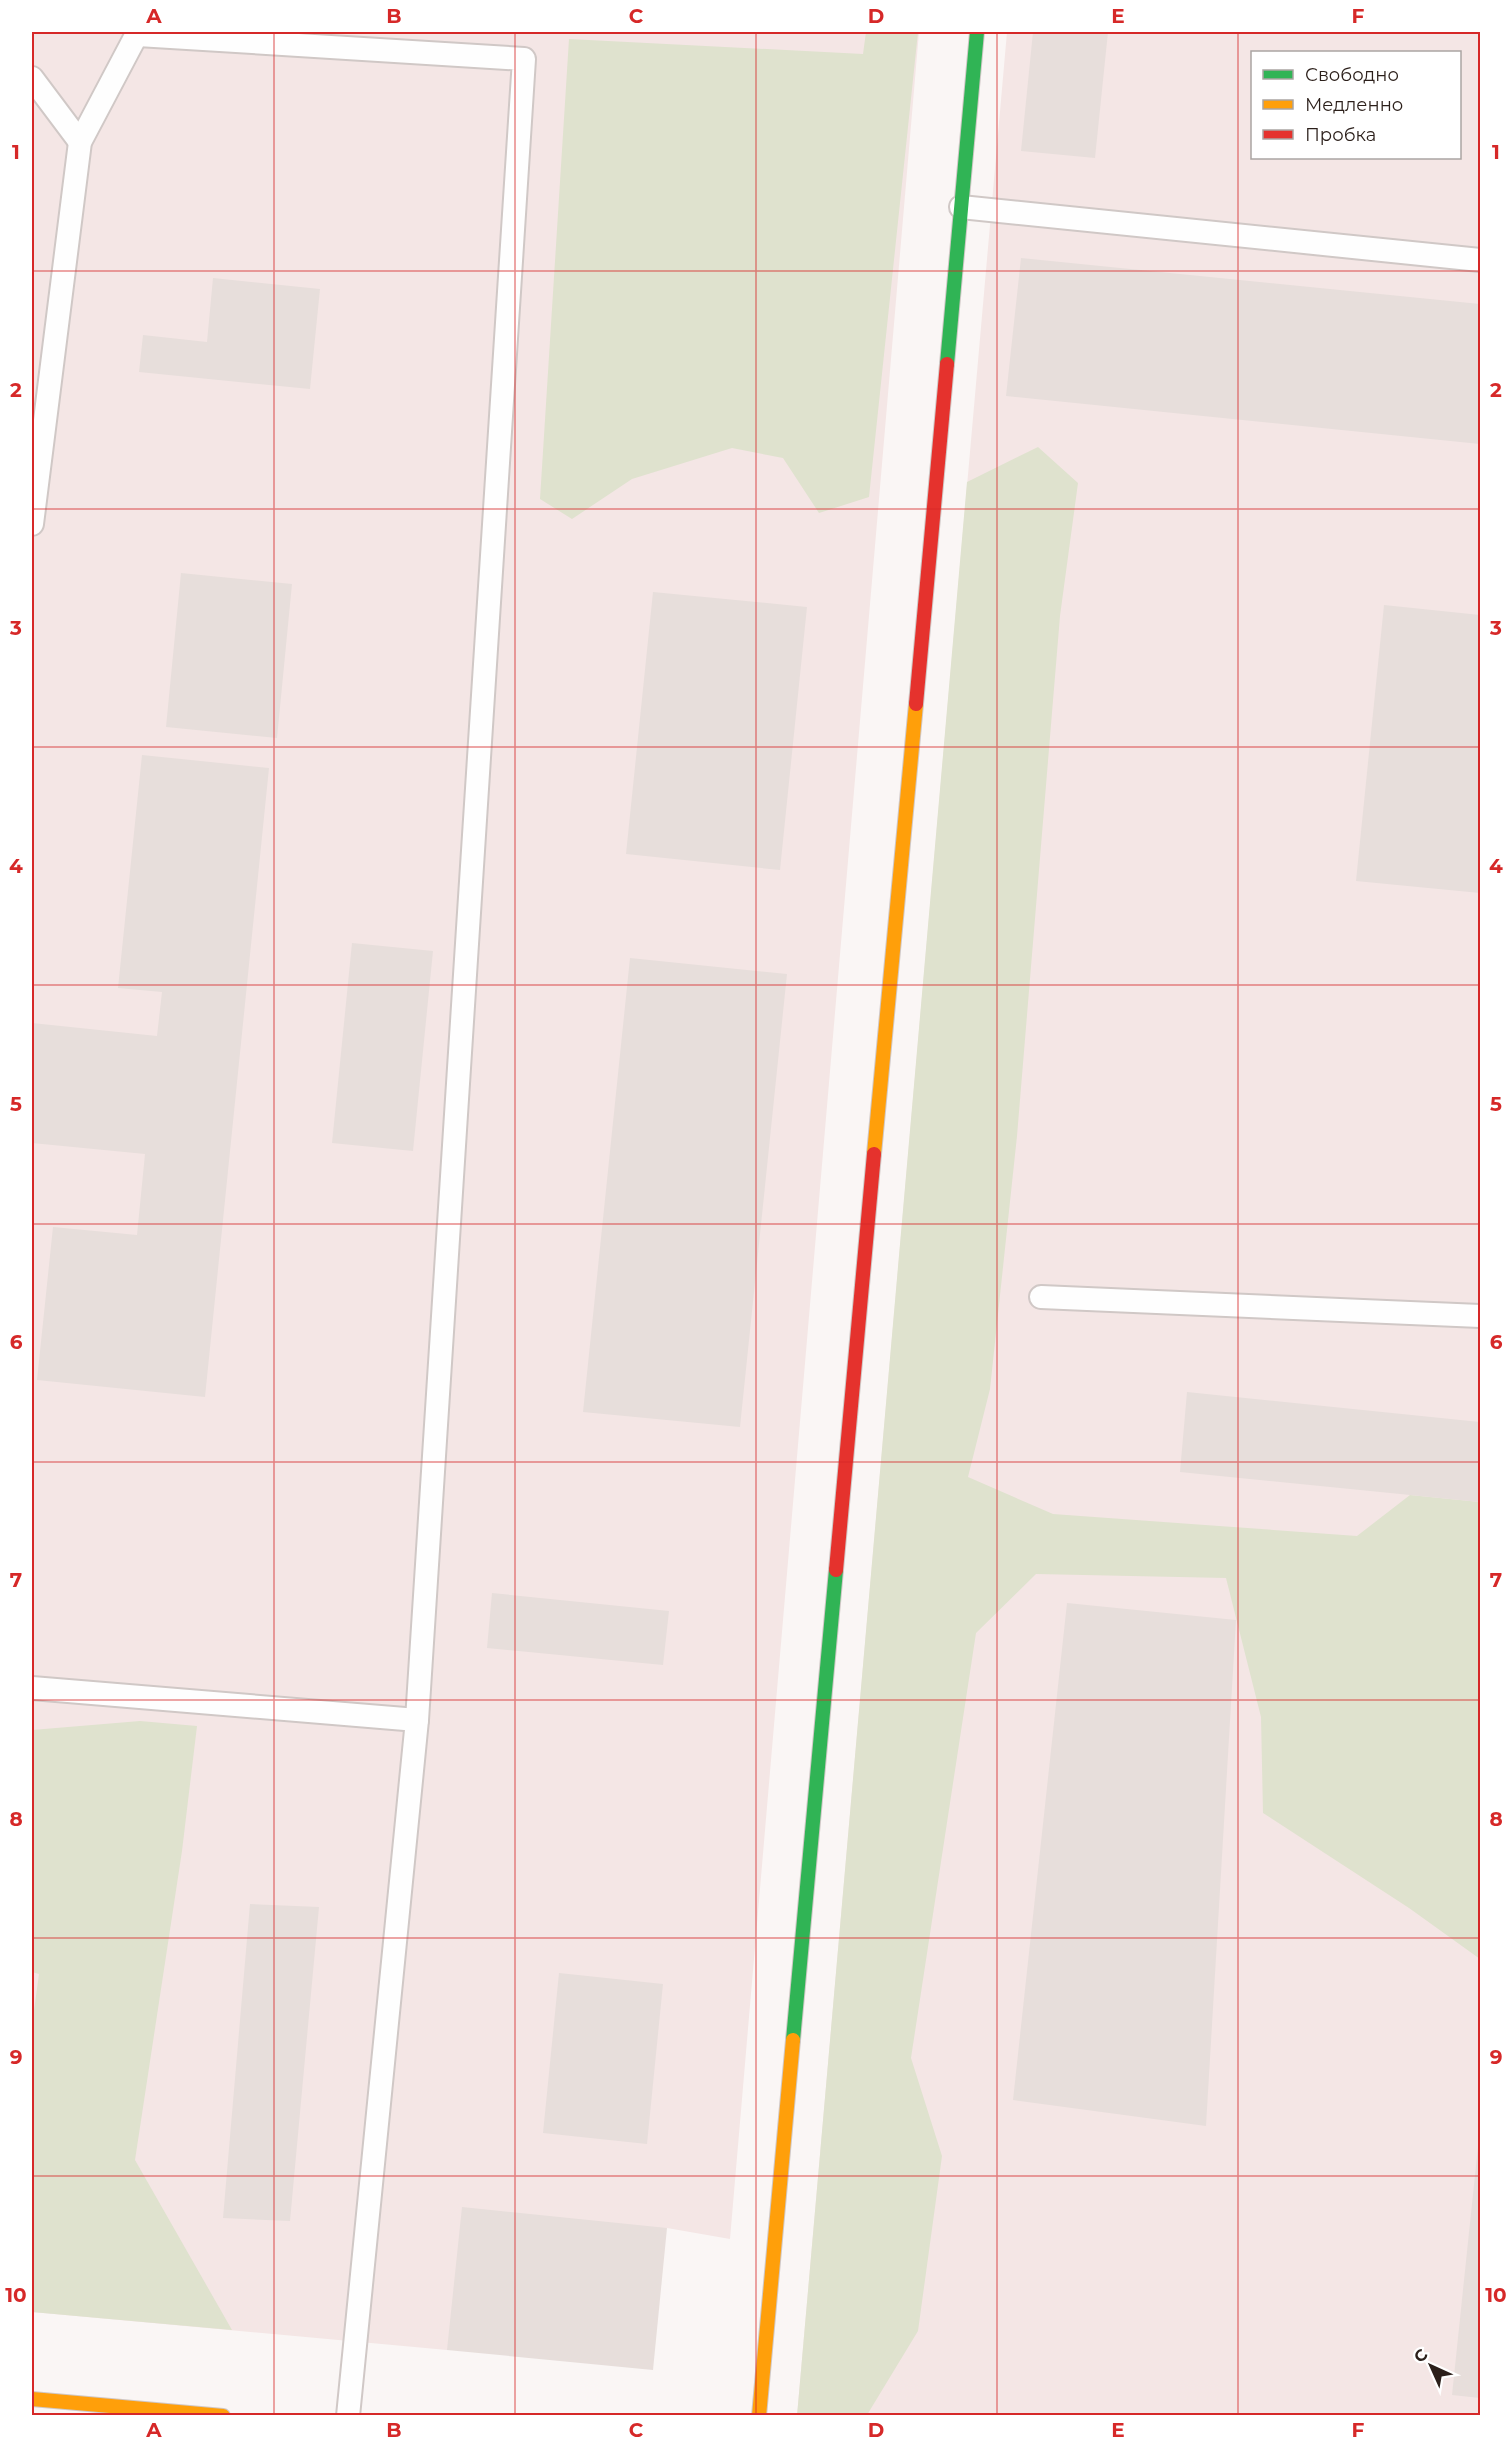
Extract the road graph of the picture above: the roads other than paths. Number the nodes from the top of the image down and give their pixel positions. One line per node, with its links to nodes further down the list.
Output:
1 (977, 32): 5 (street)
2 (138, 33): 4 (lane); 11 (lane)
3 (32, 78): 4 (lane)
4 (80, 142): 7 (lane)
5 (961, 207): 6 (lane); 15 (street)
6 (1480, 260)
7 (32, 524)
8 (1041, 1297): 9 (lane)
9 (1480, 1316)
10 (32, 1688): 11 (lane)
11 (417, 1720): 14 (lane)
12 (32, 2399): 13 (street)
13 (223, 2415)
14 (348, 2415)
15 (759, 2415)

